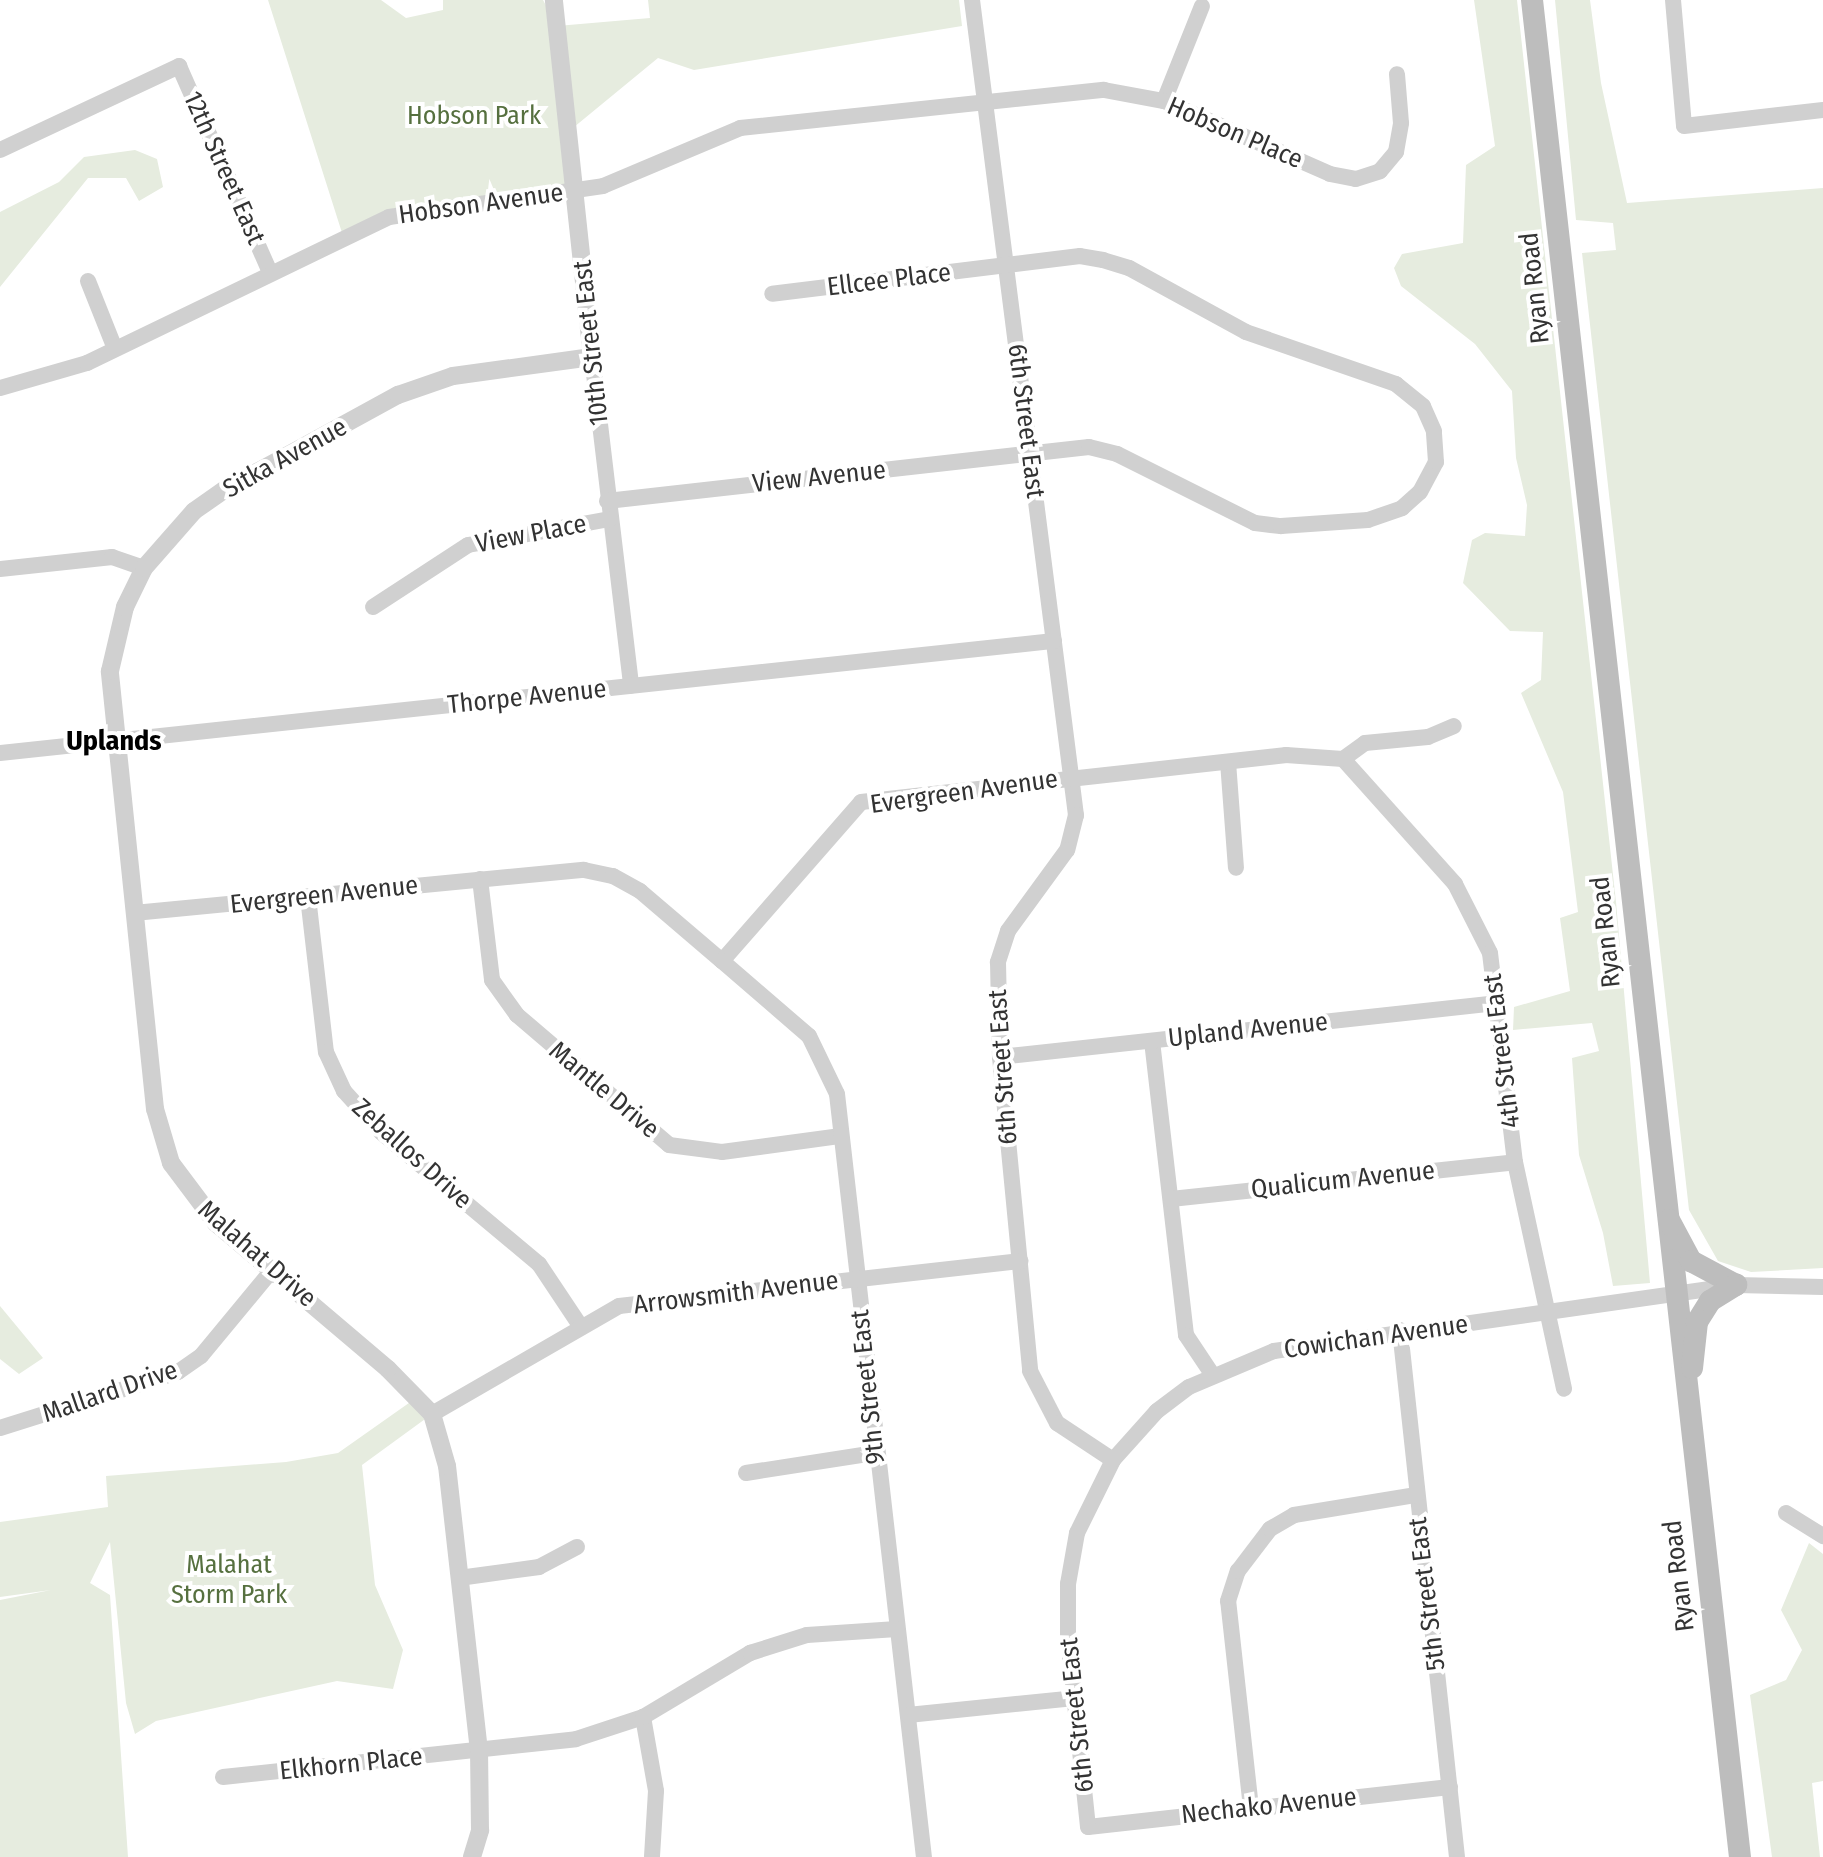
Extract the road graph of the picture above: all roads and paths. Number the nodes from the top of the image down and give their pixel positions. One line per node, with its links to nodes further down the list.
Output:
1 (554, 0): 11 (street, 10th Street East)
2 (972, 0): 8 (street, 6th Street East)
3 (1532, 0): 44 (main road, Ryan Road)
4 (1673, 0): 9 (street)
5 (1202, 6): 7 (street)
6 (1397, 74): 7 (street, Hobson Place)
7 (1164, 101): 8 (street, Hobson Place)
8 (986, 104): 11 (street, Hobson Avenue); 12 (street, 6th Street East)
9 (1823, 110)
10 (0, 150): 13 (street, 12th Street East)
11 (575, 190): 13 (street, Hobson Avenue); 17 (street, 10th Street East)
12 (1006, 265): 15 (street, Ellcee Place); 19 (street, 6th Street East); 19 (street, Ellcee Place)
13 (269, 270): 16 (street, Hobson Avenue)
14 (88, 281): 16 (street)
15 (772, 294)
16 (115, 349): 18 (street, Hobson Avenue)
17 (592, 357): 20 (street, 10th Street East); 22 (street, Sitka Avenue)
18 (0, 388)
19 (1030, 454): 20 (street, View Avenue); 25 (street, 6th Street East)
20 (607, 501): 21 (street, 10th Street East)
21 (610, 519): 24 (street, View Place); 26 (street, 10th Street East)
22 (144, 568): 23 (street); 28 (street, Malahat Drive)
23 (0, 569)
24 (373, 607)
25 (1054, 641): 26 (street, Thorpe Avenue); 32 (street, 6th Street East)
26 (631, 686): 28 (street, Thorpe Avenue)
27 (1454, 726): 30 (street)
28 (114, 741): 29 (street, Thorpe Avenue); 36 (street, Malahat Drive)
29 (0, 753)
30 (1343, 759): 31 (street, Evergreen Avenue); 38 (street, 4th Street East)
31 (1228, 762): 32 (street, Evergreen Avenue); 33 (street)
32 (1071, 777): 37 (street, Evergreen Avenue); 40 (street, 6th Street East)
33 (1236, 868)
34 (480, 879): 35 (street, Evergreen Avenue); 37 (street, Evergreen Avenue); 41 (street, Mantle Drive)
35 (308, 897): 36 (street, Evergreen Avenue); 52 (street, Zeballos Drive)
36 (134, 913): 46 (street, Malahat Drive)
37 (722, 961): 41 (street, 9th Street East)
38 (1496, 1003): 39 (street, Upland Avenue); 42 (street, 4th Street East)
39 (1152, 1041): 40 (street, Upland Avenue); 43 (street)
40 (1000, 1057): 45 (street, 6th Street East)
41 (841, 1136): 47 (street, 9th Street East)
42 (1515, 1162): 43 (street, Qualicum Avenue); 51 (street, 4th Street East)
43 (1171, 1199): 54 (street)
44 (1664, 1209): 48 (main road); 50 (main road, Ryan Road)
45 (1020, 1261): 47 (street, Arrowsmith Avenue); 60 (street, 6th Street East)
46 (273, 1269): 57 (street, Malahat Drive); 58 (street, Mallard Drive)
47 (857, 1279): 52 (street, Arrowsmith Avenue); 59 (street, 9th Street East)
48 (1736, 1285): 49 (street, Cowichan Avenue); 50 (street, Cowichan Avenue); 56 (main road)
49 (1823, 1287)
50 (1674, 1295): 51 (street, Cowichan Avenue); 56 (main road, Ryan Road)
51 (1549, 1315): 53 (street, Cowichan Avenue); 55 (street, 4th Street East)
52 (581, 1327): 57 (street, Arrowsmith Avenue)
53 (1400, 1330): 54 (street, Cowichan Avenue); 62 (street, 5th Street East)
54 (1212, 1374): 60 (street, Cowichan Avenue)
55 (1564, 1389)
56 (1688, 1409): 80 (main road, Ryan Road)
57 (432, 1414): 66 (street, Malahat Drive)
58 (0, 1428)
59 (875, 1453): 61 (street); 67 (street, 9th Street East)
60 (1113, 1460): 68 (street, 6th Street East)
61 (746, 1473)
62 (1416, 1495): 73 (street, 5th Street East); 74 (street)
63 (1786, 1513): 64 (street)
64 (1823, 1536)
65 (577, 1547): 66 (street)
66 (459, 1578): 71 (street, Malahat Drive)
67 (897, 1629): 69 (street, 9th Street East); 70 (street, Elkhorn Place)
68 (1074, 1698): 69 (street); 75 (street, 6th Street East)
69 (908, 1715): 78 (street, 9th Street East)
70 (643, 1717): 71 (street, Elkhorn Place); 77 (street)
71 (479, 1751): 72 (street, Elkhorn Place); 76 (street, Malahat Drive)
72 (223, 1777)
73 (1450, 1787): 74 (street, Nechako Avenue); 79 (street, 5th Street East)
74 (1251, 1808): 75 (street, Nechako Avenue)
75 (1088, 1827)
76 (472, 1857)
77 (652, 1857)
78 (924, 1857)
79 (1457, 1857)
80 (1740, 1857)

